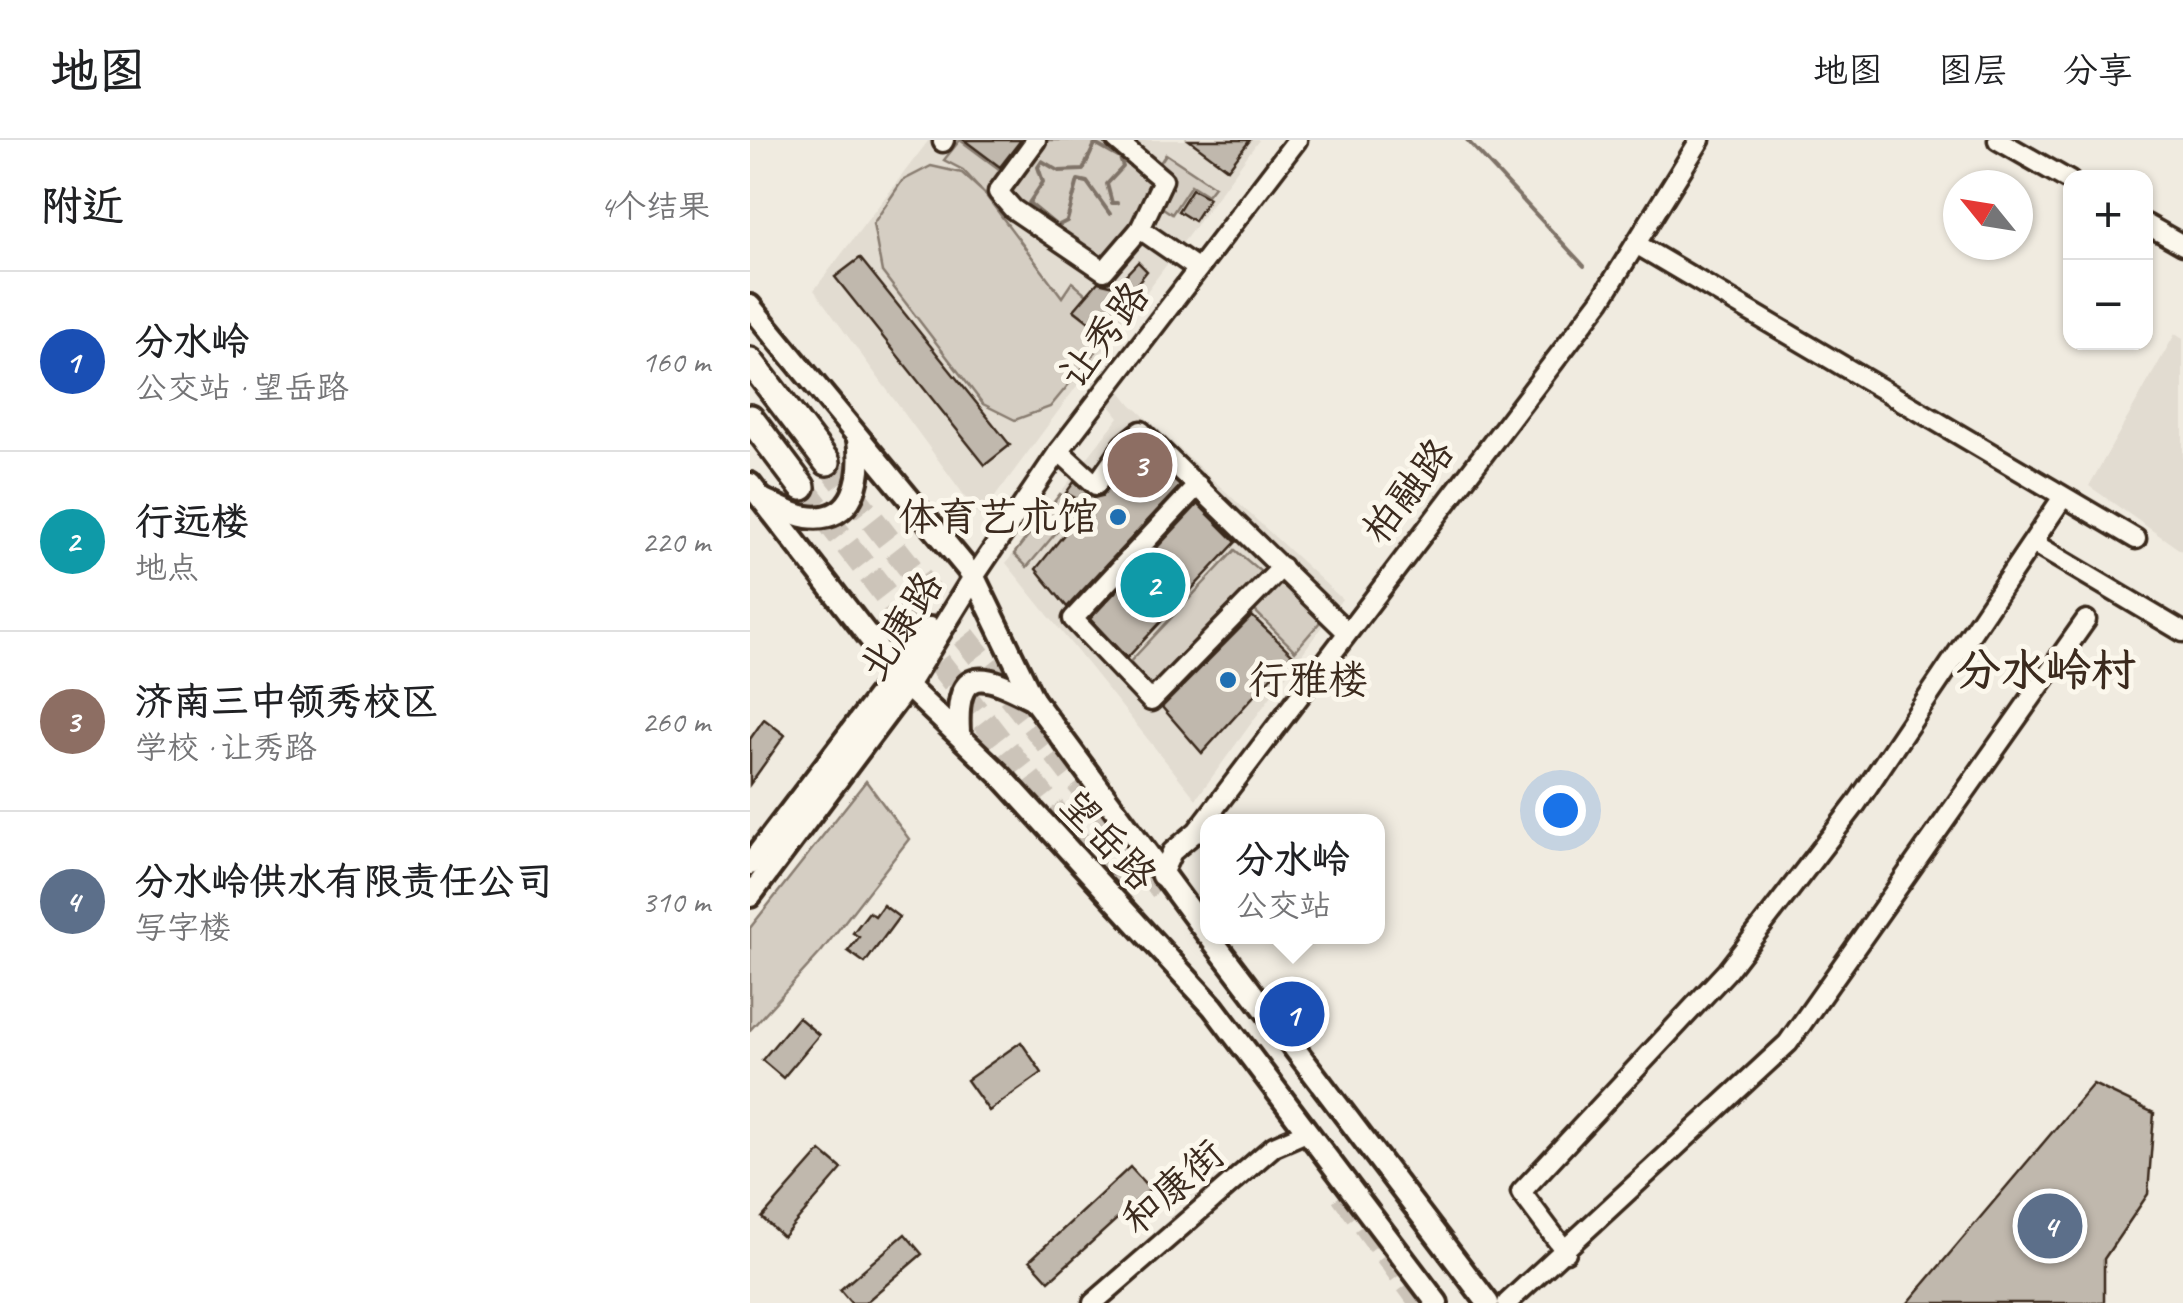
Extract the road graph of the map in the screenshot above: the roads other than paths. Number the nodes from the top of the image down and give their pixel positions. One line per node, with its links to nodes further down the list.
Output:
1 (1036, 140): 8 (street)
2 (1116, 140): 8 (street)
3 (1297, 140): 11 (street, 让秀路)
4 (1700, 140): 9 (street, 柏融路)
5 (1998, 140): 6 (street)
6 (2063, 178)
7 (2153, 228): 10 (street)
8 (1140, 230): 11 (street)
9 (1636, 244): 21 (street); 27 (street, 柏融路)
10 (2183, 246)
11 (1198, 269): 16 (street, 让秀路)
12 (750, 306): 15 (main road, 望岳路)
13 (750, 362): 17 (highway)
14 (750, 418): 19 (highway)
15 (858, 439): 20 (main road); 25 (main road, 望岳路)
16 (1059, 451): 18 (street); 25 (street, 让秀路)
17 (826, 462)
18 (1198, 485): 24 (street); 24 (street)
19 (802, 487)
20 (755, 491): 29 (main road, 望岳路)
21 (2063, 496): 22 (street); 23 (street)
22 (2136, 540)
23 (2033, 543): 28 (street); 40 (street)
24 (1282, 567): 27 (street)
25 (974, 577): 29 (main road, 北康路); 30 (main road, 望岳路)
26 (2086, 620): 40 (street)
27 (1346, 631): 32 (street, 柏融路)
28 (2183, 632)
29 (900, 678): 31 (main road, 望岳路); 34 (main road, 北康路); 36 (main road, 北康路)
30 (1032, 699): 31 (main road); 35 (main road, 望岳路)
31 (959, 732): 39 (main road, 望岳路)
32 (1211, 814)
33 (1200, 828): 35 (street, 柏融路)
34 (750, 864)
35 (1161, 876): 37 (main road, 望岳路)
36 (750, 896)
37 (1200, 926)
38 (1214, 944): 43 (main road, 望岳路)
39 (1304, 1133): 41 (street, 和康街); 42 (main road, 望岳路)
40 (1566, 1252): 44 (street)
41 (1093, 1303)
42 (1436, 1303)
43 (1488, 1303)
44 (1507, 1303)

